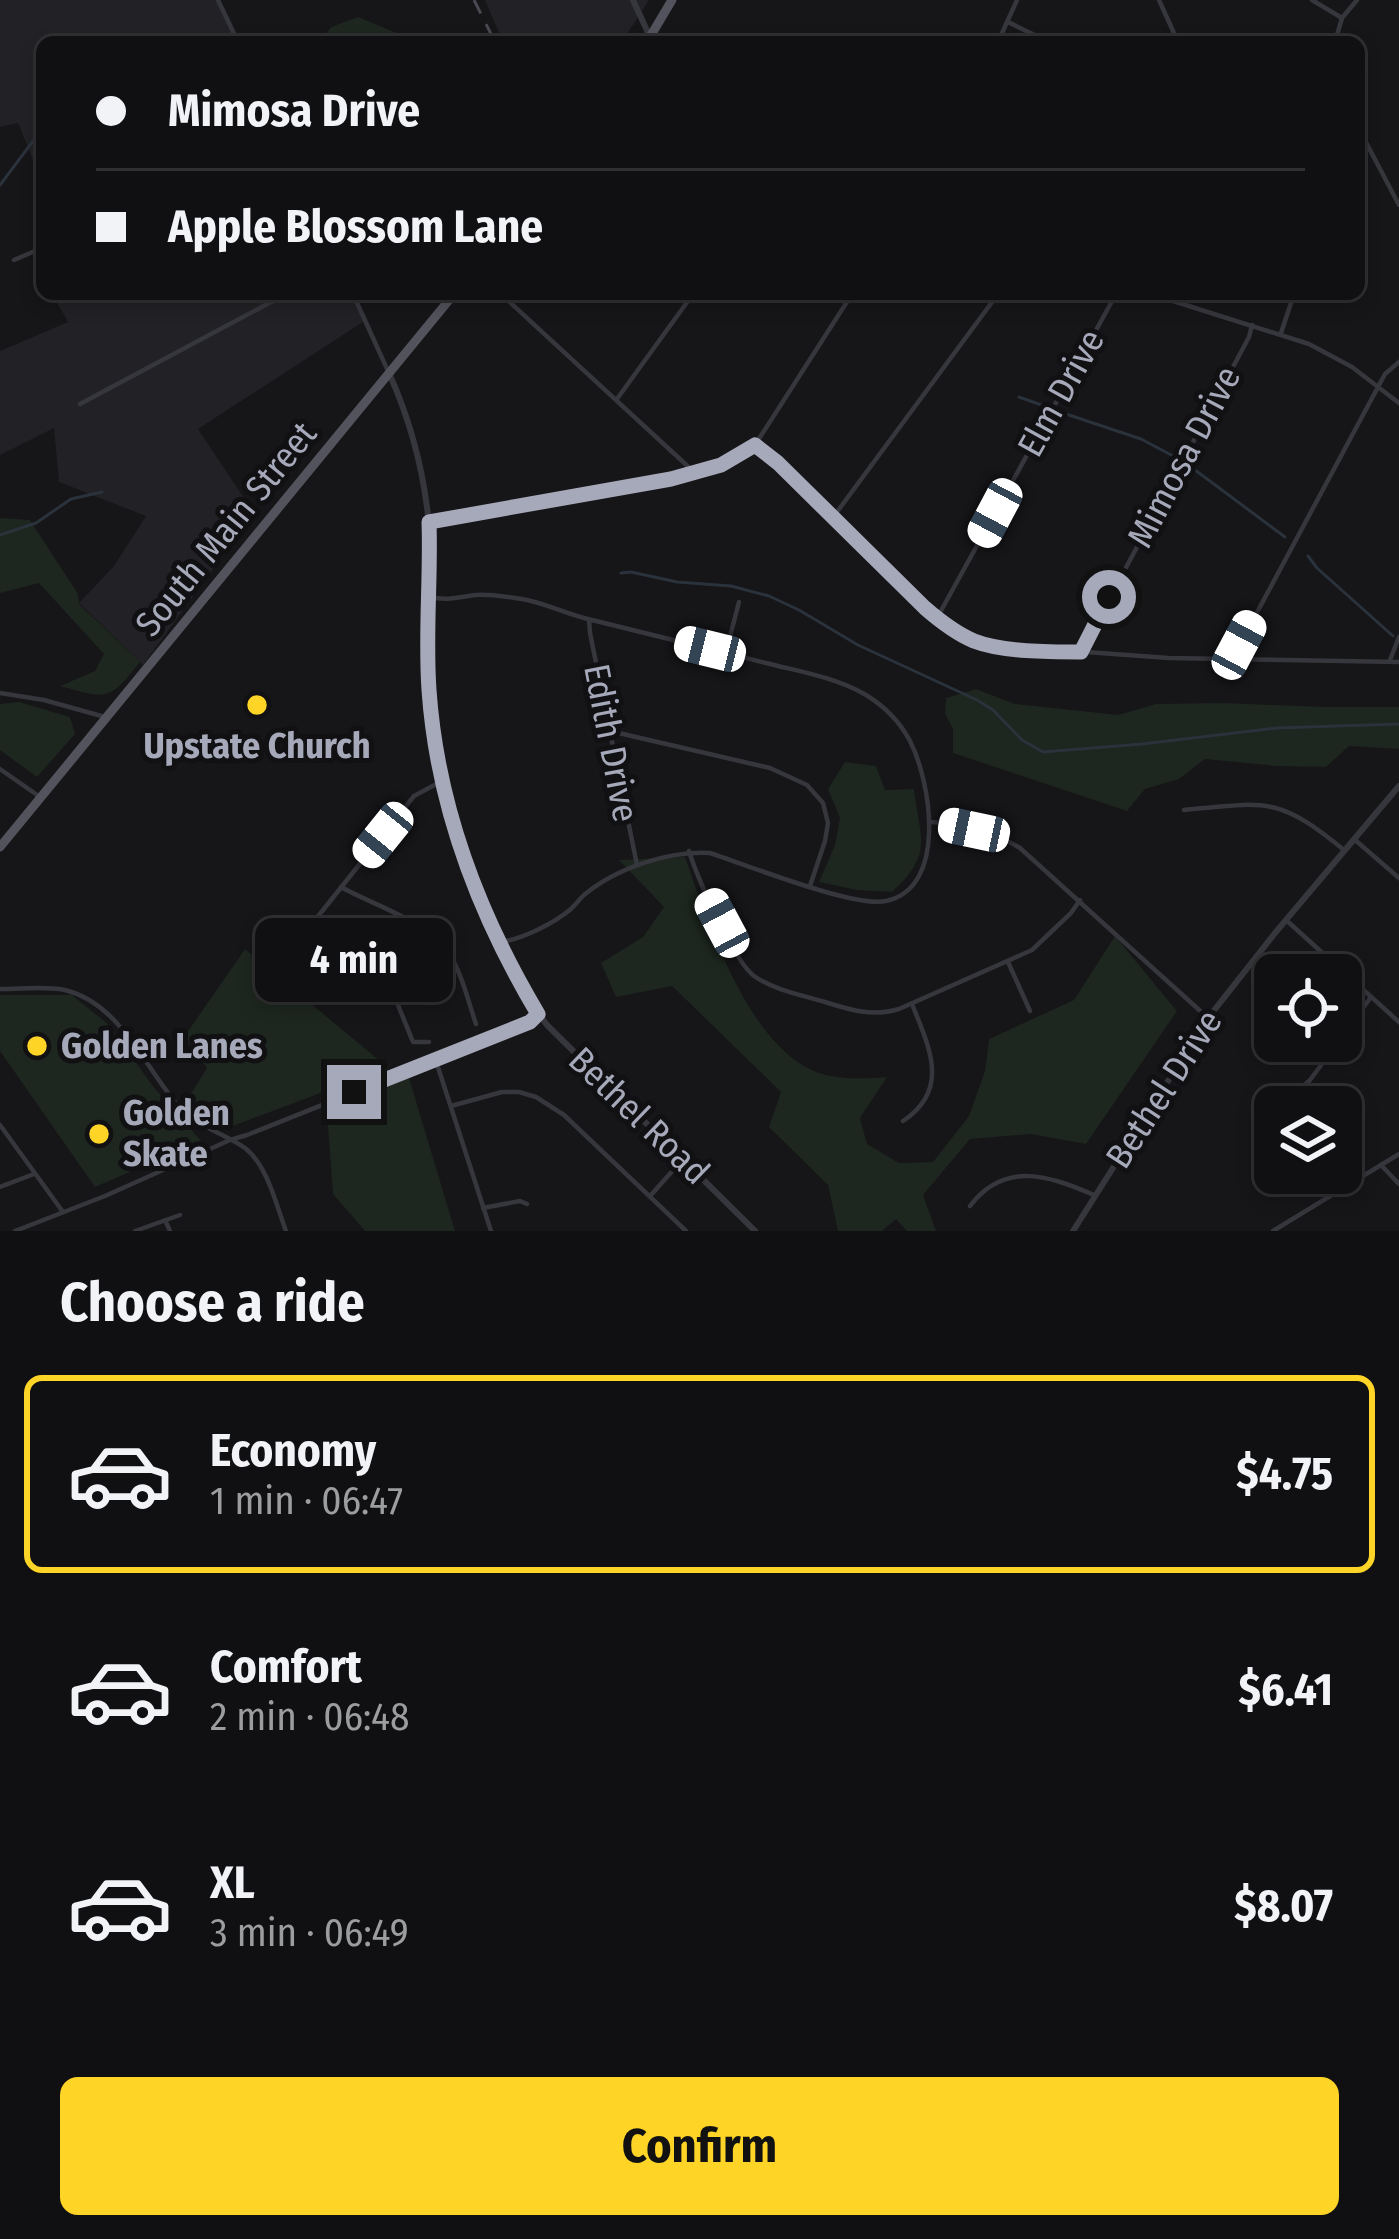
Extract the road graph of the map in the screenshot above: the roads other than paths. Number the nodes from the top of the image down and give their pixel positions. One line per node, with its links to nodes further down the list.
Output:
1 (218, 0): 10 (street)
2 (633, 0): 11 (street)
3 (672, 0): 12 (main road)
4 (1017, 0): 9 (street)
5 (1159, 0): 15 (street)
6 (1312, 0): 8 (street)
7 (1357, 0): 8 (street)
8 (1342, 18): 16 (street)
9 (1008, 22): 13 (street); 14 (street)
10 (235, 36)
11 (647, 36)
12 (651, 36)
13 (1001, 36)
14 (1037, 36)
15 (1175, 36)
16 (1337, 36)
17 (1365, 141): 18 (street)
18 (1399, 206)
19 (36, 251): 20 (street)
20 (14, 260)
21 (275, 300): 38 (street)
22 (356, 300): 34 (street)
23 (449, 300): 34 (main road, South Main Street)
24 (509, 300): 36 (street)
25 (689, 300): 36 (street)
26 (848, 300): 39 (street)
27 (994, 300): 41 (street)
28 (1113, 300): 45 (street, Elm Drive)
29 (1170, 300): 31 (street)
30 (1292, 300): 32 (street)
31 (1252, 326): 32 (street); 49 (street, Mimosa Drive)
32 (1281, 333): 35 (street)
33 (1399, 362): 35 (street)
34 (389, 373): 42 (street, Bethel Road); 54 (main road, South Main Street)
35 (1378, 387): 37 (street); 50 (street)
36 (617, 399): 40 (street)
37 (1399, 403)
38 (80, 404)
39 (755, 445): 40 (street); 41 (street)
40 (694, 472): 42 (street)
41 (833, 516): 45 (street)
42 (429, 522): 43 (street, Bethel Road)
43 (431, 597): 46 (street); 57 (street, Bethel Road)
44 (739, 602): 48 (street)
45 (937, 618): 49 (street)
46 (590, 620): 48 (street); 55 (street, Edith Drive)
47 (1399, 637): 51 (street)
48 (726, 652): 61 (street)
49 (1081, 652): 50 (street)
50 (1232, 659): 51 (street)
51 (1390, 662): 52 (street)
52 (1399, 662)
53 (0, 693): 54 (street)
54 (106, 717): 59 (main road, South Main Street)
55 (610, 731): 66 (street, Edith Drive); 68 (street)
56 (0, 770): 59 (street)
57 (442, 781): 69 (street); 72 (street, Bethel Road)
58 (1399, 786): 62 (street, Bethel Drive)
59 (40, 797): 63 (main road, South Main Street)
60 (1184, 810): 64 (street)
61 (928, 822): 68 (street); 70 (street)
62 (1354, 839): 64 (street, Bethel Drive); 67 (street)
63 (0, 847)
64 (1344, 850): 71 (street, Bethel Drive)
65 (688, 851): 66 (street); 68 (street); 78 (street)
66 (638, 865): 72 (street)
67 (1399, 878)
68 (810, 886)
69 (341, 887): 73 (street); 84 (street)
70 (1080, 900): 75 (street); 82 (street)
71 (1286, 920): 77 (street); 82 (street, Bethel Drive)
72 (501, 942): 81 (street, Bethel Road)
73 (298, 943): 74 (street); 85 (street)
74 (284, 959)
75 (1009, 962): 78 (street); 79 (street)
76 (0, 989): 92 (street)
77 (1372, 998): 80 (street); 83 (street)
78 (912, 1004): 90 (street)
79 (1030, 1011)
80 (1362, 1011)
81 (538, 1014): 86 (street); 94 (street, Bethel Road)
82 (1208, 1018): 99 (street, Bethel Drive)
83 (1399, 1022)
84 (476, 1024)
85 (429, 1042)
86 (436, 1061): 89 (street); 92 (street)
87 (1323, 1062): 88 (street)
88 (1304, 1086)
89 (452, 1106): 100 (street); 103 (street)
90 (903, 1121)
91 (0, 1124): 96 (street)
92 (230, 1140): 104 (street); 110 (street)
93 (1399, 1154): 95 (street)
94 (683, 1159): 100 (street); 113 (street, Bethel Road)
95 (1381, 1166): 97 (street); 115 (street)
96 (36, 1173): 98 (street); 104 (street)
97 (1399, 1184)
98 (0, 1187)
99 (1094, 1195): 102 (street); 114 (street, Bethel Drive)
100 (650, 1196): 112 (street)
101 (527, 1204): 103 (street)
102 (970, 1206)
103 (483, 1208): 111 (street)
104 (63, 1212): 107 (street)
105 (180, 1215): 106 (street)
106 (165, 1220): 108 (street); 109 (street)
107 (15, 1231)
108 (135, 1231)
109 (170, 1231)
110 (286, 1231)
111 (490, 1231)
112 (686, 1231)
113 (755, 1231)
114 (1073, 1231)
115 (1274, 1231)

